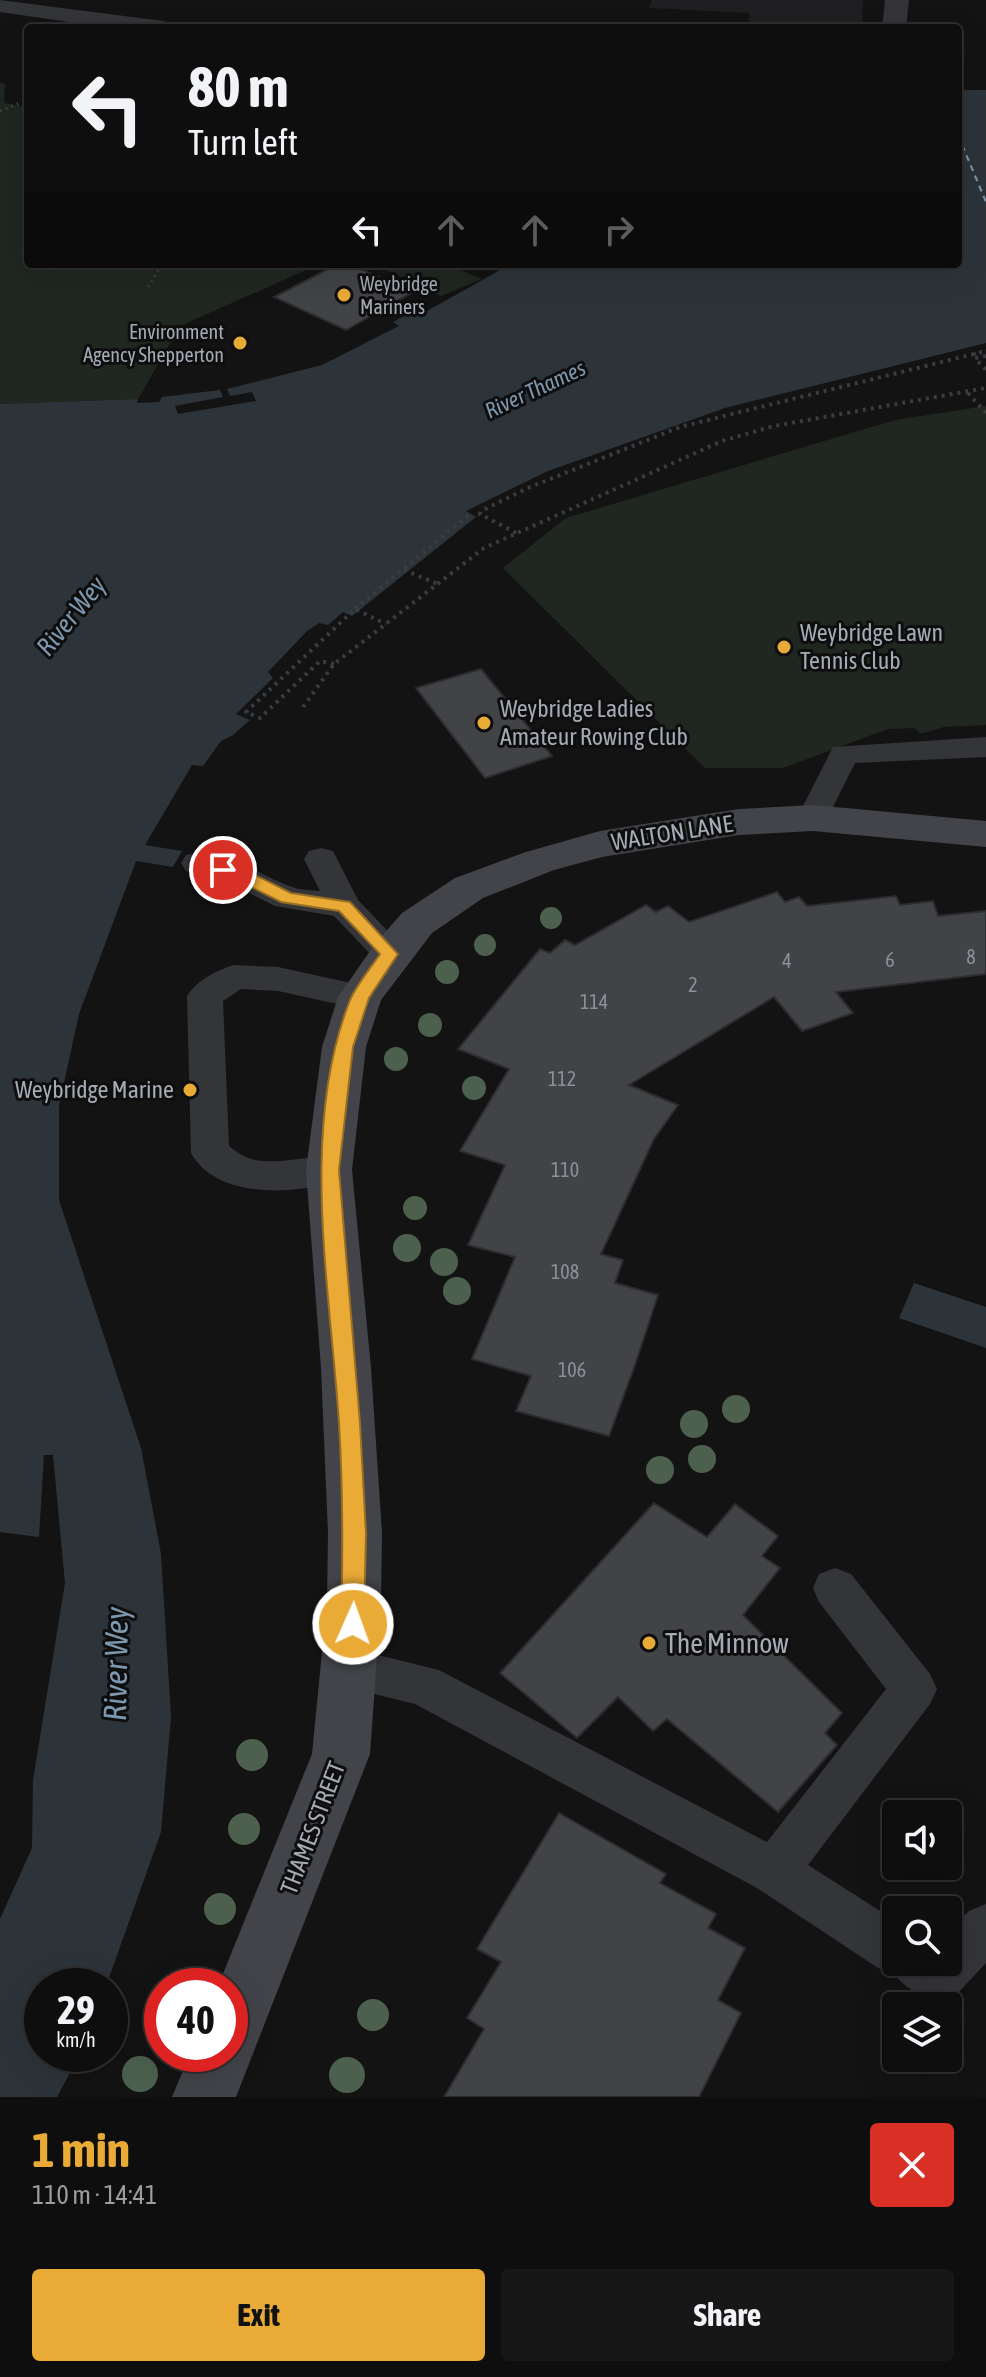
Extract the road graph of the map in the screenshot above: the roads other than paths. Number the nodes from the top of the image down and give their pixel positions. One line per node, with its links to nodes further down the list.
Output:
1 (897, 0): 4 (street)
2 (0, 5): 3 (street)
3 (135, 24)
4 (894, 24)
5 (986, 747): 6 (lane)
6 (813, 818): 7 (street, WALTON LANE); 11 (street, WALTON LANE)
7 (986, 834)
8 (321, 859): 10 (lane)
9 (198, 863): 10 (lane)
10 (344, 906): 11 (lane)
11 (390, 954): 12 (street, THAMES STREET)
12 (360, 997): 13 (street, THAMES STREET); 13 (lane)
13 (329, 1170): 15 (street, THAMES STREET)
14 (835, 1588): 16 (lane)
15 (350, 1669): 16 (lane); 20 (street, THAMES STREET)
16 (774, 1871): 18 (lane)
17 (986, 1928): 19 (lane)
18 (882, 1941)
19 (962, 1952)
20 (248, 1988)
21 (214, 2072): 22 (street)
22 (204, 2097)

